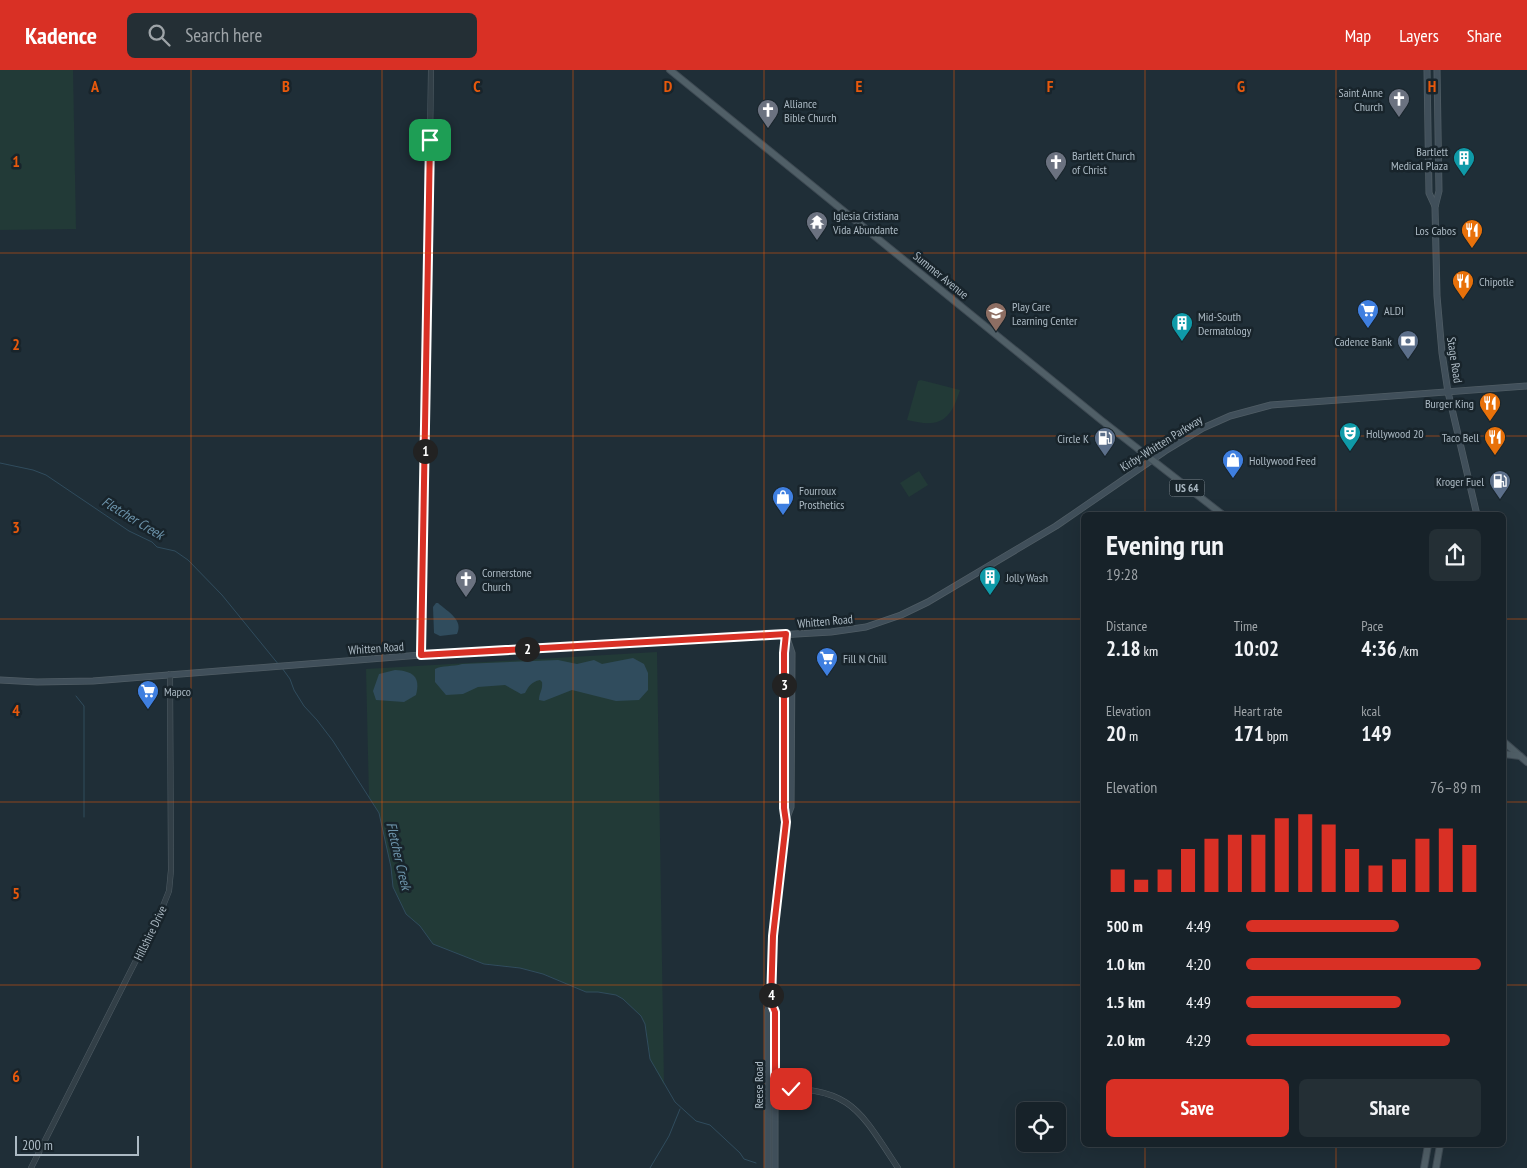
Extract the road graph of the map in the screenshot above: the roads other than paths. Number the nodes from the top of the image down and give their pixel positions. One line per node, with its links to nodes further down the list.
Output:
1 (431, 70): 13 (street)
2 (670, 70): 8 (main road, Summer Avenue / US 64)
3 (1427, 70): 5 (main road, Stage Road)
4 (1437, 70): 5 (main road, Stage Road)
5 (1435, 206): 7 (main road, Stage Road)
6 (1527, 386): 7 (main road, Kirby-Whitten Parkway)
7 (1448, 392): 8 (main road, Kirby-Whitten Parkway); 10 (main road, Stage Road)
8 (1152, 461): 9 (main road, Summer Avenue / US 64); 11 (main road, Kirby-Whitten Parkway)
9 (1219, 512)
10 (1476, 512)
11 (901, 615): 12 (main road, Whitten Road)
12 (786, 634): 13 (main road, Whitten Road); 20 (main road, Reese Road)
13 (421, 655): 14 (main road, Whitten Road)
14 (170, 674): 15 (main road, Whitten Road); 23 (street, Hillshire Drive)
15 (0, 680)
16 (1506, 744): 18 (main road)
17 (1506, 754): 18 (main road)
18 (1520, 756): 19 (main road)
19 (1527, 762)
20 (772, 1088): 24 (main road, Reese Road); 25 (main road, Reese Road); 26 (street)
21 (1428, 1147): 27 (main road)
22 (1440, 1147): 28 (main road)
23 (31, 1168)
24 (768, 1168)
25 (775, 1168)
26 (898, 1168)
27 (1424, 1168)
28 (1436, 1168)

